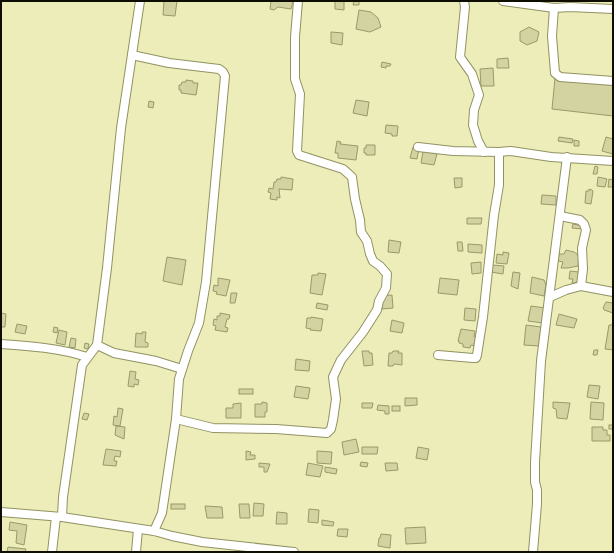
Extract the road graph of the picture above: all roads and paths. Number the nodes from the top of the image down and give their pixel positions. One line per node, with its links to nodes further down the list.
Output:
1 (140, 1): 7 (street)
2 (298, 1): 23 (street)
3 (464, 1): 10 (street)
4 (503, 1): 5 (street)
5 (554, 8): 6 (street); 8 (street)
6 (613, 9)
7 (132, 55): 19 (street); 22 (street)
8 (613, 81)
9 (418, 147): 10 (street)
10 (484, 152): 11 (street)
11 (499, 152): 12 (street); 20 (street)
12 (567, 157): 13 (street); 14 (street)
13 (613, 161)
14 (560, 216): 15 (street); 17 (street)
15 (581, 286): 16 (street); 17 (street)
16 (613, 292)
17 (550, 297): 31 (street)
18 (1, 344): 21 (street)
19 (97, 346): 21 (street); 22 (street)
20 (438, 355)
21 (87, 357): 25 (street)
22 (182, 369): 23 (street)
23 (176, 419): 27 (street)
24 (1, 512): 25 (street)
25 (59, 517): 26 (street); 28 (street)
26 (138, 529): 27 (street); 29 (street)
27 (154, 531): 30 (street)
28 (52, 552)
29 (136, 552)
30 (294, 552)
31 (533, 552)

